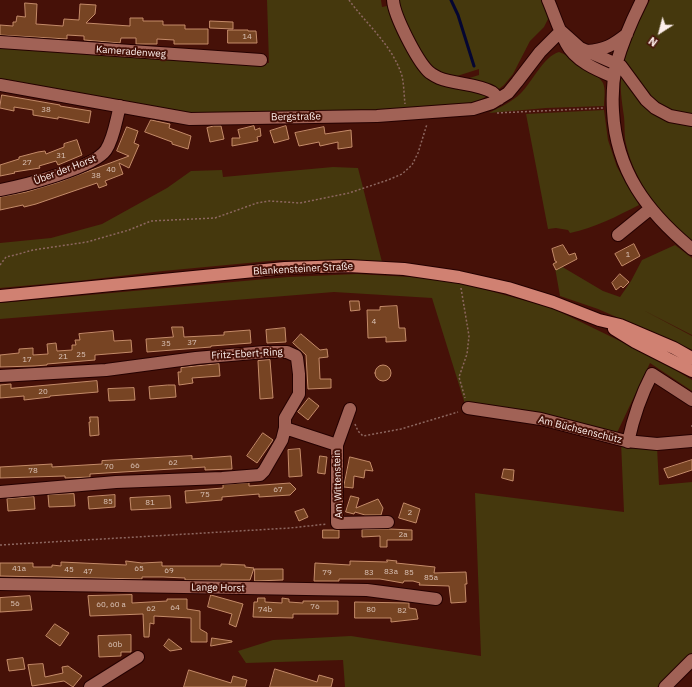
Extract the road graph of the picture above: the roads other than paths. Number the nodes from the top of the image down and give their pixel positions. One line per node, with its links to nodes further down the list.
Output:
1 (393, 0): 12 (street)
2 (548, 0): 4 (street)
3 (642, 0): 5 (street)
4 (561, 31): 7 (street); 10 (street); 12 (street, Bergstraße)
5 (627, 34): 7 (street); 9 (street)
6 (0, 42): 8 (street, Kameradenweg)
7 (586, 51): 9 (street)
8 (261, 60)
9 (616, 64): 10 (street); 14 (street)
10 (614, 76): 16 (street)
11 (0, 85): 13 (street, Bergstraße)
12 (499, 99): 13 (street, Bergstraße)
13 (120, 106): 15 (street, Über der Horst)
14 (692, 120)
15 (0, 190)
16 (650, 209): 17 (street); 18 (street)
17 (618, 236)
18 (692, 249)
19 (0, 296): 20 (main road, Blankensteiner Straße)
20 (599, 320): 21 (main road, Blankensteiner Straße); 22 (main road, Blankensteiner Straße)
21 (692, 358)
22 (692, 371)
23 (0, 376): 27 (street, Fritz-Ebert-Ring)
24 (692, 400): 29 (street)
25 (468, 408): 29 (street, Am Büchsenschütz)
26 (350, 409): 30 (street, Am Wittenstein)
27 (285, 428): 30 (street, Am Wittenstein); 31 (street, Fritz-Ebert-Ring)
28 (692, 441): 29 (street, Am Büchsenschütz)
29 (628, 442)
30 (337, 445): 32 (street, Am Wittenstein)
31 (0, 492)
32 (388, 522)
33 (0, 584): 34 (street, Lange Horst)
34 (436, 598)
35 (138, 658): 37 (street)
36 (692, 660): 38 (street)
37 (90, 687)
38 (665, 687)

